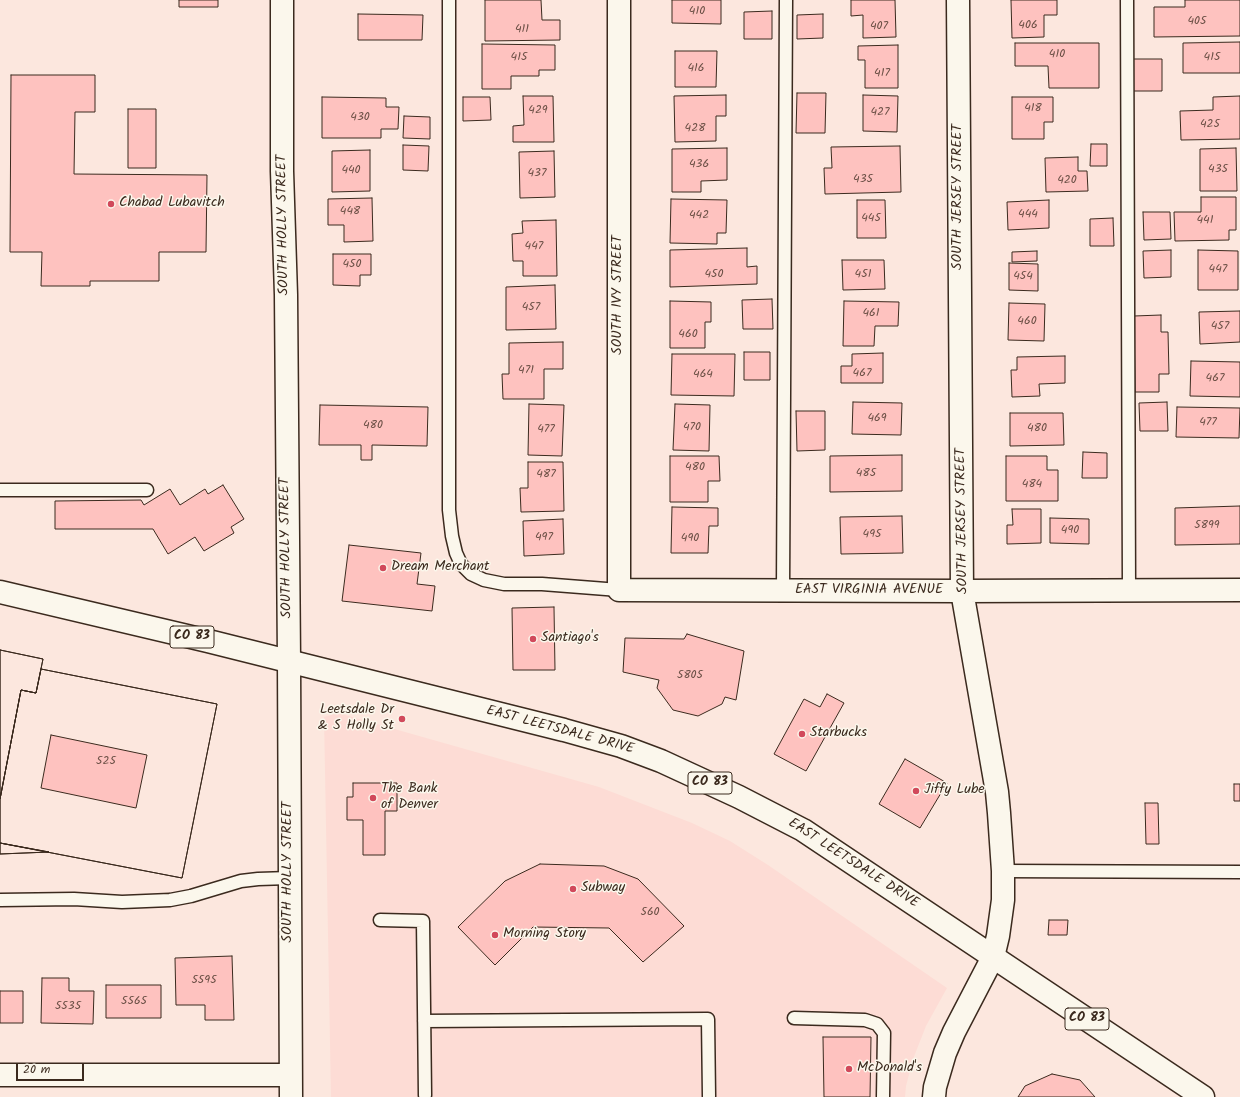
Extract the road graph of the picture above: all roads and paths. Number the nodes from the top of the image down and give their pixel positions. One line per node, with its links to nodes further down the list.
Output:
1 (282, 0): 15 (street, SOUTH HOLLY STREET)
2 (449, 0): 9 (lane)
3 (619, 0): 9 (street, SOUTH IVY STREET)
4 (786, 0): 10 (lane)
5 (958, 0): 13 (street, SOUTH JERSEY STREET)
6 (1127, 0): 11 (lane)
7 (0, 490): 8 (lane)
8 (147, 490)
9 (619, 590): 10 (street, EAST VIRGINIA AVENUE)
10 (784, 590): 13 (street, EAST VIRGINIA AVENUE)
11 (1129, 590): 12 (street, EAST VIRGINIA AVENUE); 13 (street, EAST VIRGINIA AVENUE)
12 (1240, 590)
13 (962, 591): 16 (street, SOUTH JERSEY STREET)
14 (0, 592): 15 (street, EAST LEETSDALE DRIVE / CO 83)
15 (289, 661): 18 (street, SOUTH HOLLY STREET); 21 (street, EAST LEETSDALE DRIVE / CO 83)
16 (1003, 871): 17 (lane); 21 (street, SOUTH JERSEY STREET)
17 (1240, 872)
18 (289, 878): 19 (lane); 25 (street, SOUTH HOLLY STREET)
19 (0, 900)
20 (380, 920): 23 (lane)
21 (993, 956): 30 (street, SOUTH JERSEY STREET); 31 (street, EAST LEETSDALE DRIVE / CO 83)
22 (794, 1018): 29 (lane)
23 (424, 1021): 26 (lane); 27 (lane)
24 (0, 1075): 25 (street)
25 (290, 1076): 28 (street, SOUTH HOLLY STREET)
26 (425, 1095)
27 (709, 1096)
28 (291, 1097)
29 (883, 1097)
30 (934, 1097)
31 (1203, 1097)

